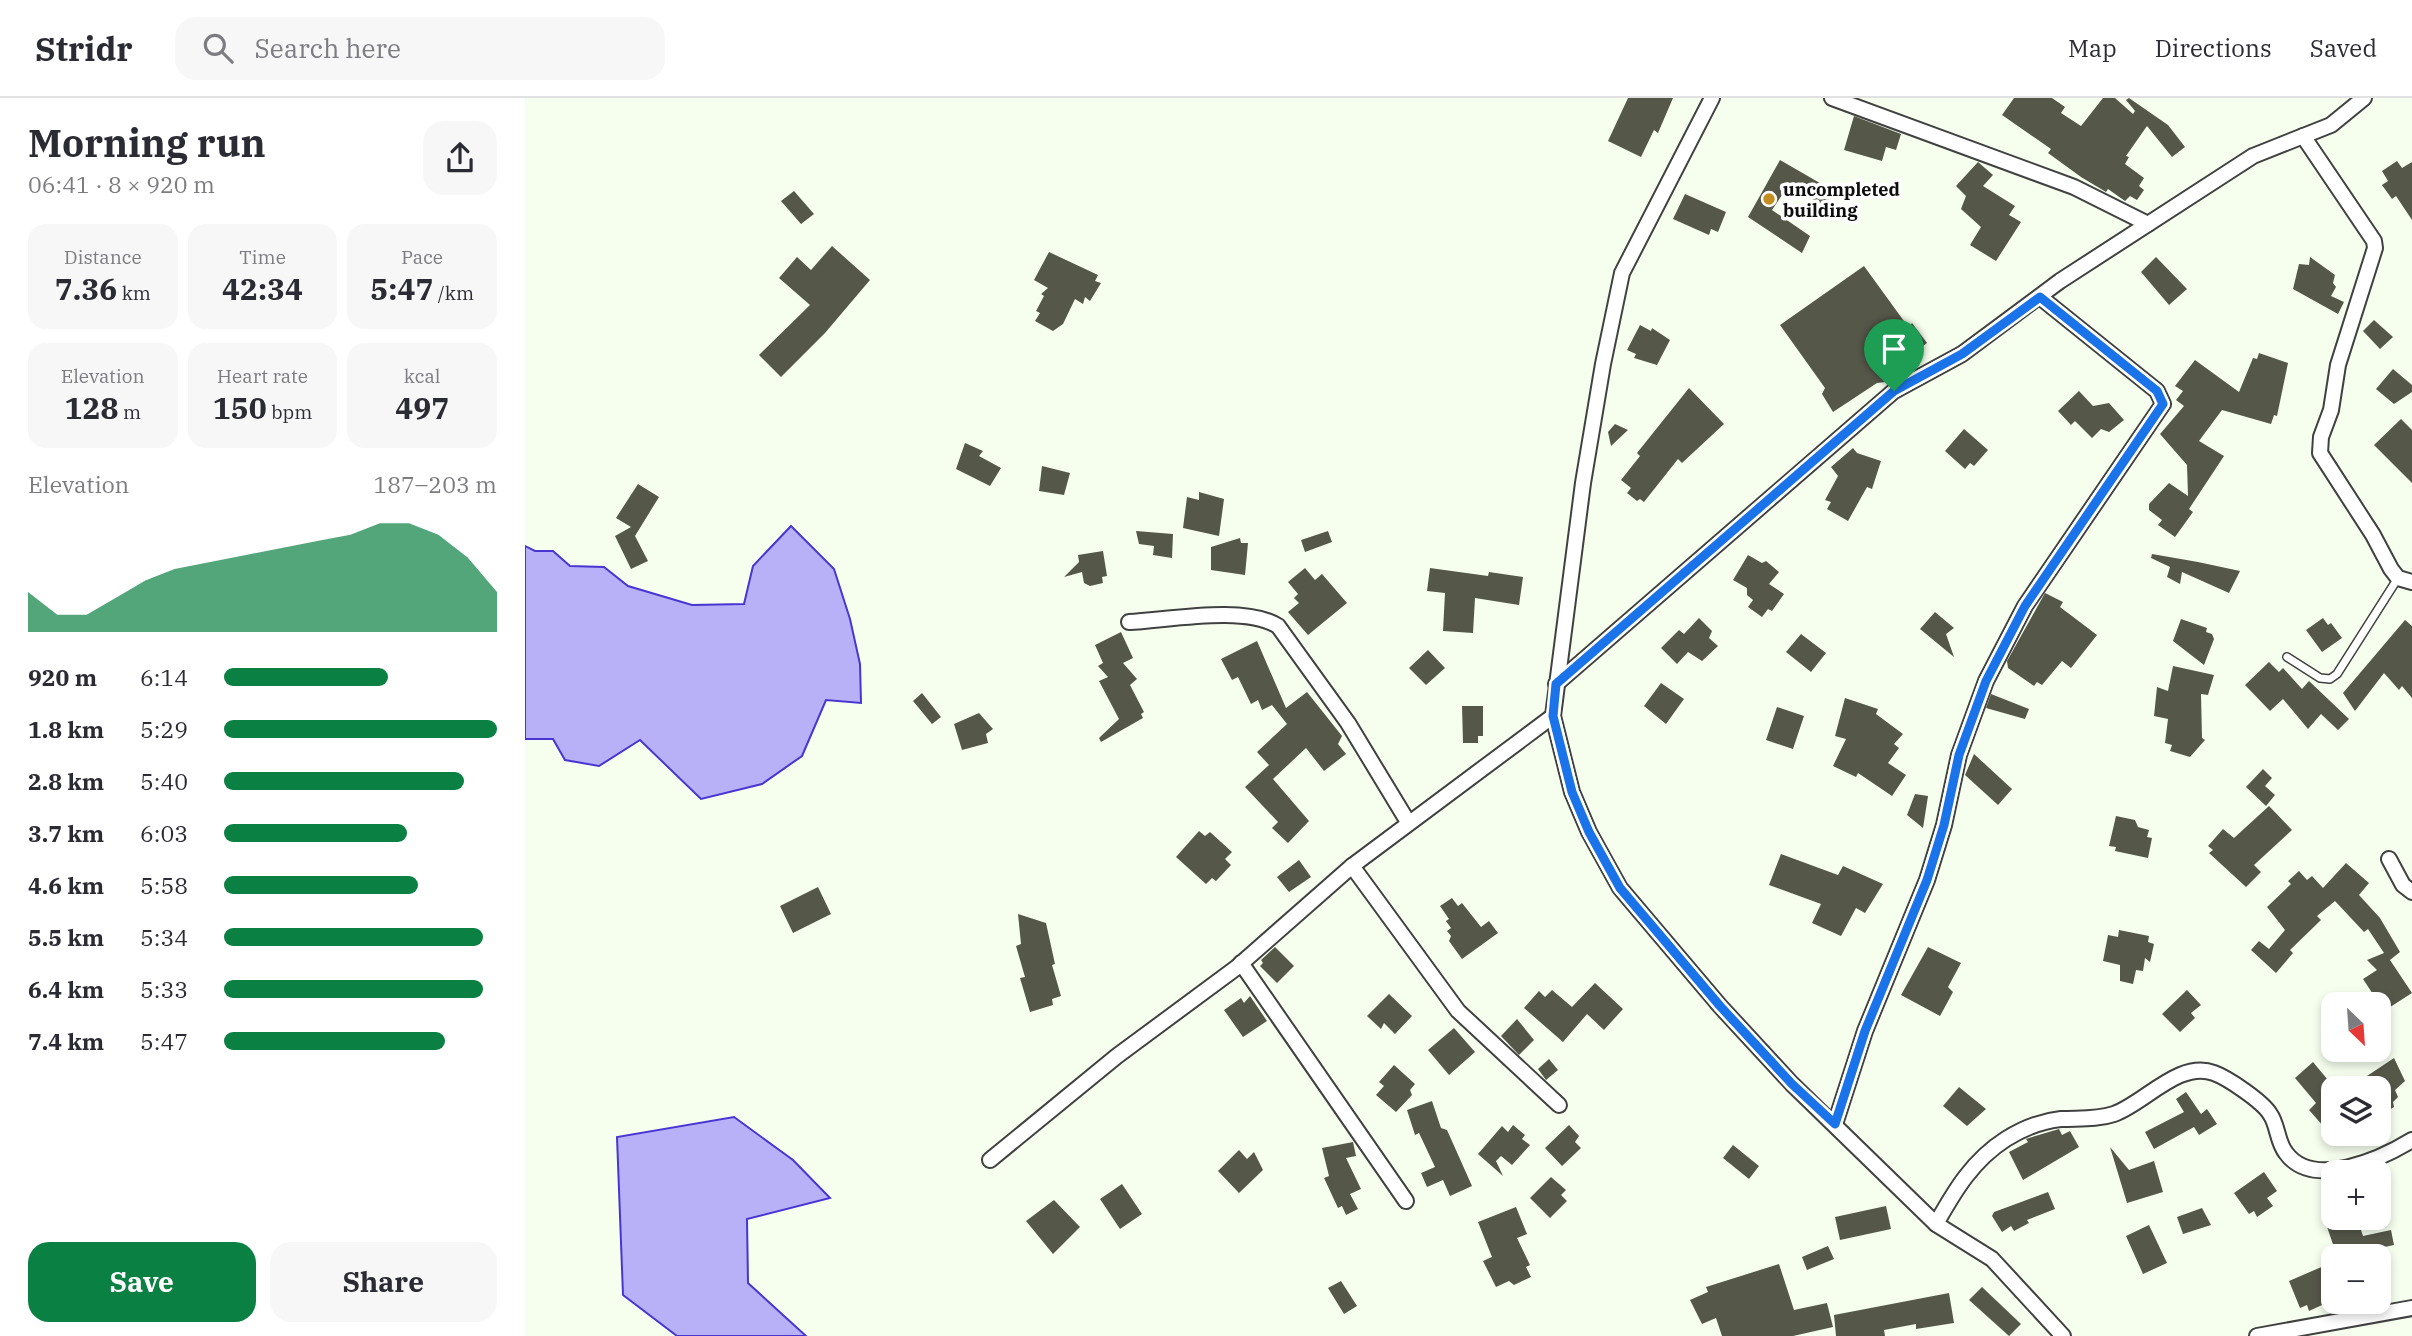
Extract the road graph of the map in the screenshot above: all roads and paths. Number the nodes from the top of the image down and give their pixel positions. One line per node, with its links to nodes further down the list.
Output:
1 (1712, 98): 11 (street)
2 (1832, 98): 4 (street)
3 (2361, 99): 5 (street)
4 (1854, 102): 6 (street)
5 (2303, 136): 6 (street); 8 (street)
6 (2148, 224): 7 (street)
7 (2040, 297): 11 (street); 19 (street)
8 (2405, 580): 10 (lane)
9 (1129, 622): 13 (street)
10 (2287, 657)
11 (1556, 684): 12 (street)
12 (1553, 716): 13 (street); 19 (street)
13 (1408, 822): 15 (street)
14 (2389, 859): 16 (street)
15 (1352, 866): 17 (street); 18 (street)
16 (2412, 892)
17 (1241, 963): 21 (street); 22 (street)
18 (1559, 1105)
19 (1835, 1124): 23 (street)
20 (2412, 1140): 23 (street)
21 (990, 1160)
22 (1406, 1201)
23 (1936, 1224): 25 (street)
24 (2412, 1308): 26 (street)
25 (2063, 1336)
26 (2257, 1336)

